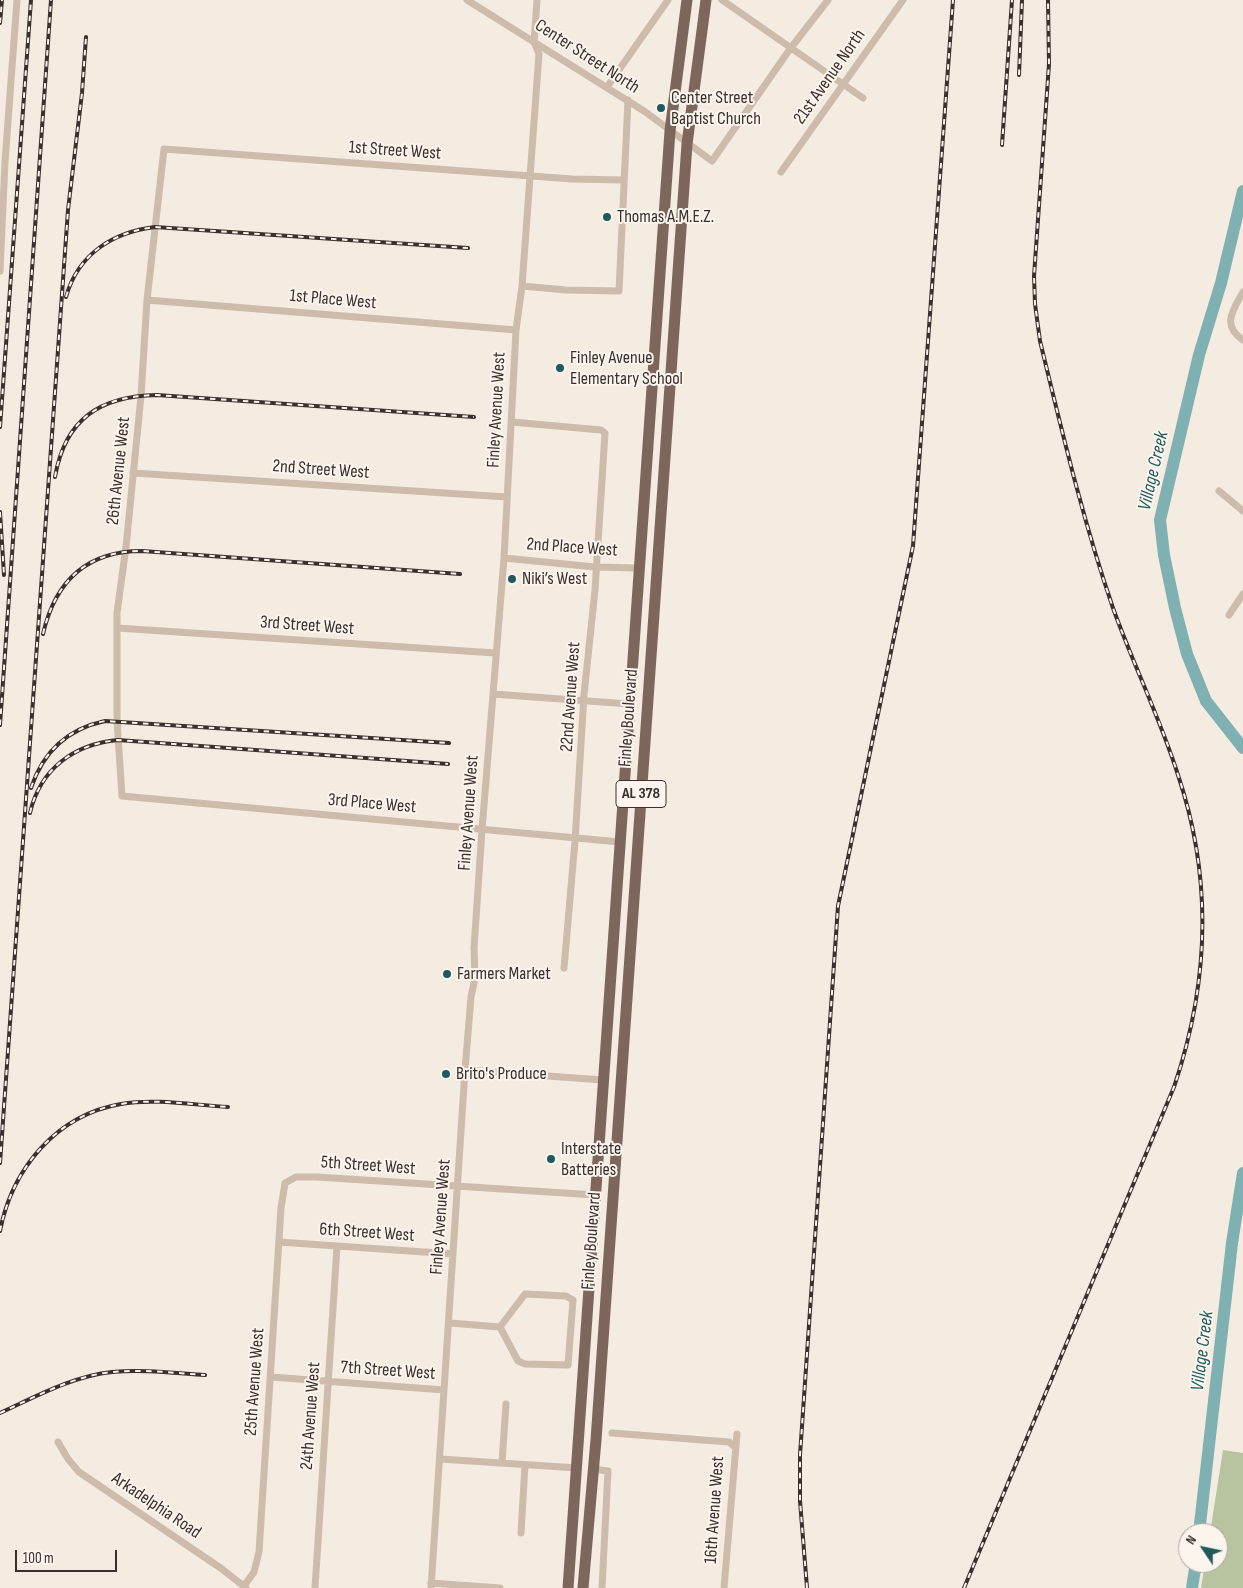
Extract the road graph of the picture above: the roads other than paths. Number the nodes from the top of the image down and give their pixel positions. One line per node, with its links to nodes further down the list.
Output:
1 (17, 0): 22 (street)
2 (467, 0): 10 (street, Center Street North)
3 (538, 0): 10 (street, Finley Avenue West)
4 (668, 0): 13 (street)
5 (687, 0): 16 (main road, Finley Boulevard / AL 378)
6 (706, 0): 17 (main road, Finley Boulevard / AL 378)
7 (722, 0): 11 (street)
8 (828, 0): 11 (street)
9 (903, 0): 12 (street, 21st Avenue North)
10 (534, 42): 13 (street, Center Street North); 20 (street, Finley Avenue West)
11 (790, 49): 12 (street); 17 (street)
12 (843, 84): 14 (street); 19 (street, 21st Avenue North)
13 (607, 86): 15 (street, Center Street North)
14 (863, 98)
15 (628, 100): 16 (street, Center Street North); 21 (street)
16 (670, 131): 17 (street, Center Street North); 25 (main road, Finley Boulevard / AL 378)
17 (687, 144): 26 (main road, Finley Boulevard / AL 378)
18 (164, 149): 20 (street, 1st Street West); 27 (street, 26th Avenue West)
19 (781, 172)
20 (530, 176): 21 (street, 1st Street West); 23 (street, Finley Avenue West)
21 (624, 180): 23 (street)
22 (0, 271)
23 (522, 286): 28 (street, Finley Avenue West)
24 (1243, 292): 29 (street)
25 (660, 294): 26 (main road); 37 (main road, Finley Boulevard / AL 378)
26 (676, 295): 38 (main road, Finley Boulevard / AL 378)
27 (147, 300): 28 (street, 1st Place West); 31 (street, 26th Avenue West)
28 (516, 330): 30 (street, Finley Avenue West)
29 (1243, 340)
30 (512, 422): 33 (street, Finley Avenue West); 36 (street, 22nd Avenue West)
31 (133, 473): 33 (street, 2nd Street West); 41 (street, 26th Avenue West)
32 (1219, 491): 34 (street)
33 (507, 497): 35 (street, Finley Avenue West)
34 (1243, 511)
35 (504, 558): 36 (street, 2nd Place West); 42 (street, Finley Avenue West)
36 (595, 567): 37 (street, 2nd Place West); 44 (street, 22nd Avenue West)
37 (638, 568): 38 (main road); 45 (main road, Finley Boulevard / AL 378)
38 (657, 569): 46 (main road, Finley Boulevard / AL 378)
39 (1243, 594): 40 (street)
40 (1228, 615)
41 (117, 628): 42 (street, 3rd Street West); 47 (street, 26th Avenue West)
42 (495, 653): 43 (street, Finley Avenue West)
43 (493, 694): 44 (street); 48 (street, Finley Avenue West)
44 (584, 700): 45 (street); 49 (street, 22nd Avenue West)
45 (629, 704): 46 (main road); 50 (main road, Finley Boulevard / AL 378)
46 (647, 706): 51 (main road, Finley Boulevard / AL 378)
47 (122, 796): 48 (street, 3rd Place West)
48 (482, 830): 49 (street, 3rd Place West); 55 (street, Finley Avenue West)
49 (576, 837): 50 (street, 3rd Place West); 52 (street, 22nd Avenue West)
50 (620, 842): 51 (main road); 54 (main road, Finley Boulevard / AL 378)
51 (638, 842): 53 (main road, Finley Boulevard / AL 378)
52 (564, 968)
53 (628, 981): 54 (main road); 57 (main road, Finley Boulevard / AL 378)
54 (610, 984): 56 (main road, Finley Boulevard / AL 378)
55 (465, 1070): 56 (street); 59 (street, Finley Avenue West)
56 (603, 1080): 57 (main road); 60 (main road, Finley Boulevard / AL 378)
57 (621, 1080): 61 (main road, Finley Boulevard / AL 378)
58 (289, 1180): 59 (street, 5th Street West); 62 (street, 25th Avenue West)
59 (458, 1187): 60 (street, 5th Street West); 64 (street, Finley Avenue West)
60 (595, 1196): 61 (main road); 78 (main road, Finley Boulevard / AL 378)
61 (613, 1198): 79 (main road, Finley Boulevard / AL 378)
62 (279, 1242): 63 (street, 6th Street West); 67 (street, 25th Avenue West)
63 (337, 1246): 64 (street, 6th Street West); 68 (street, 24th Avenue West)
64 (453, 1254): 65 (street, Finley Avenue West)
65 (450, 1323): 66 (street); 69 (street, Finley Avenue West)
66 (500, 1327): 66 (street)
67 (271, 1377): 68 (street, 7th Street West); 82 (street, 25th Avenue West)
68 (328, 1382): 69 (street, 7th Street West); 83 (street, 24th Avenue West)
69 (444, 1390): 75 (street, Finley Avenue West)
70 (506, 1404): 76 (street)
71 (612, 1433): 74 (street)
72 (737, 1434): 74 (street, 16th Avenue West)
73 (58, 1442): 82 (street, Arkadelphia Road)
74 (735, 1447): 88 (street, 16th Avenue West)
75 (440, 1459): 76 (street); 81 (street, Finley Avenue West)
76 (502, 1463): 77 (street)
77 (525, 1465): 78 (street); 80 (street)
78 (577, 1468): 79 (main road); 85 (main road, Finley Boulevard / AL 378)
79 (593, 1469): 86 (main road, Finley Boulevard / AL 378); 87 (street)
80 (521, 1533)
81 (431, 1586): 84 (street)
82 (245, 1587)
83 (315, 1588)
84 (500, 1588)
85 (568, 1588)
86 (583, 1588)
87 (602, 1588)
88 (724, 1588)

